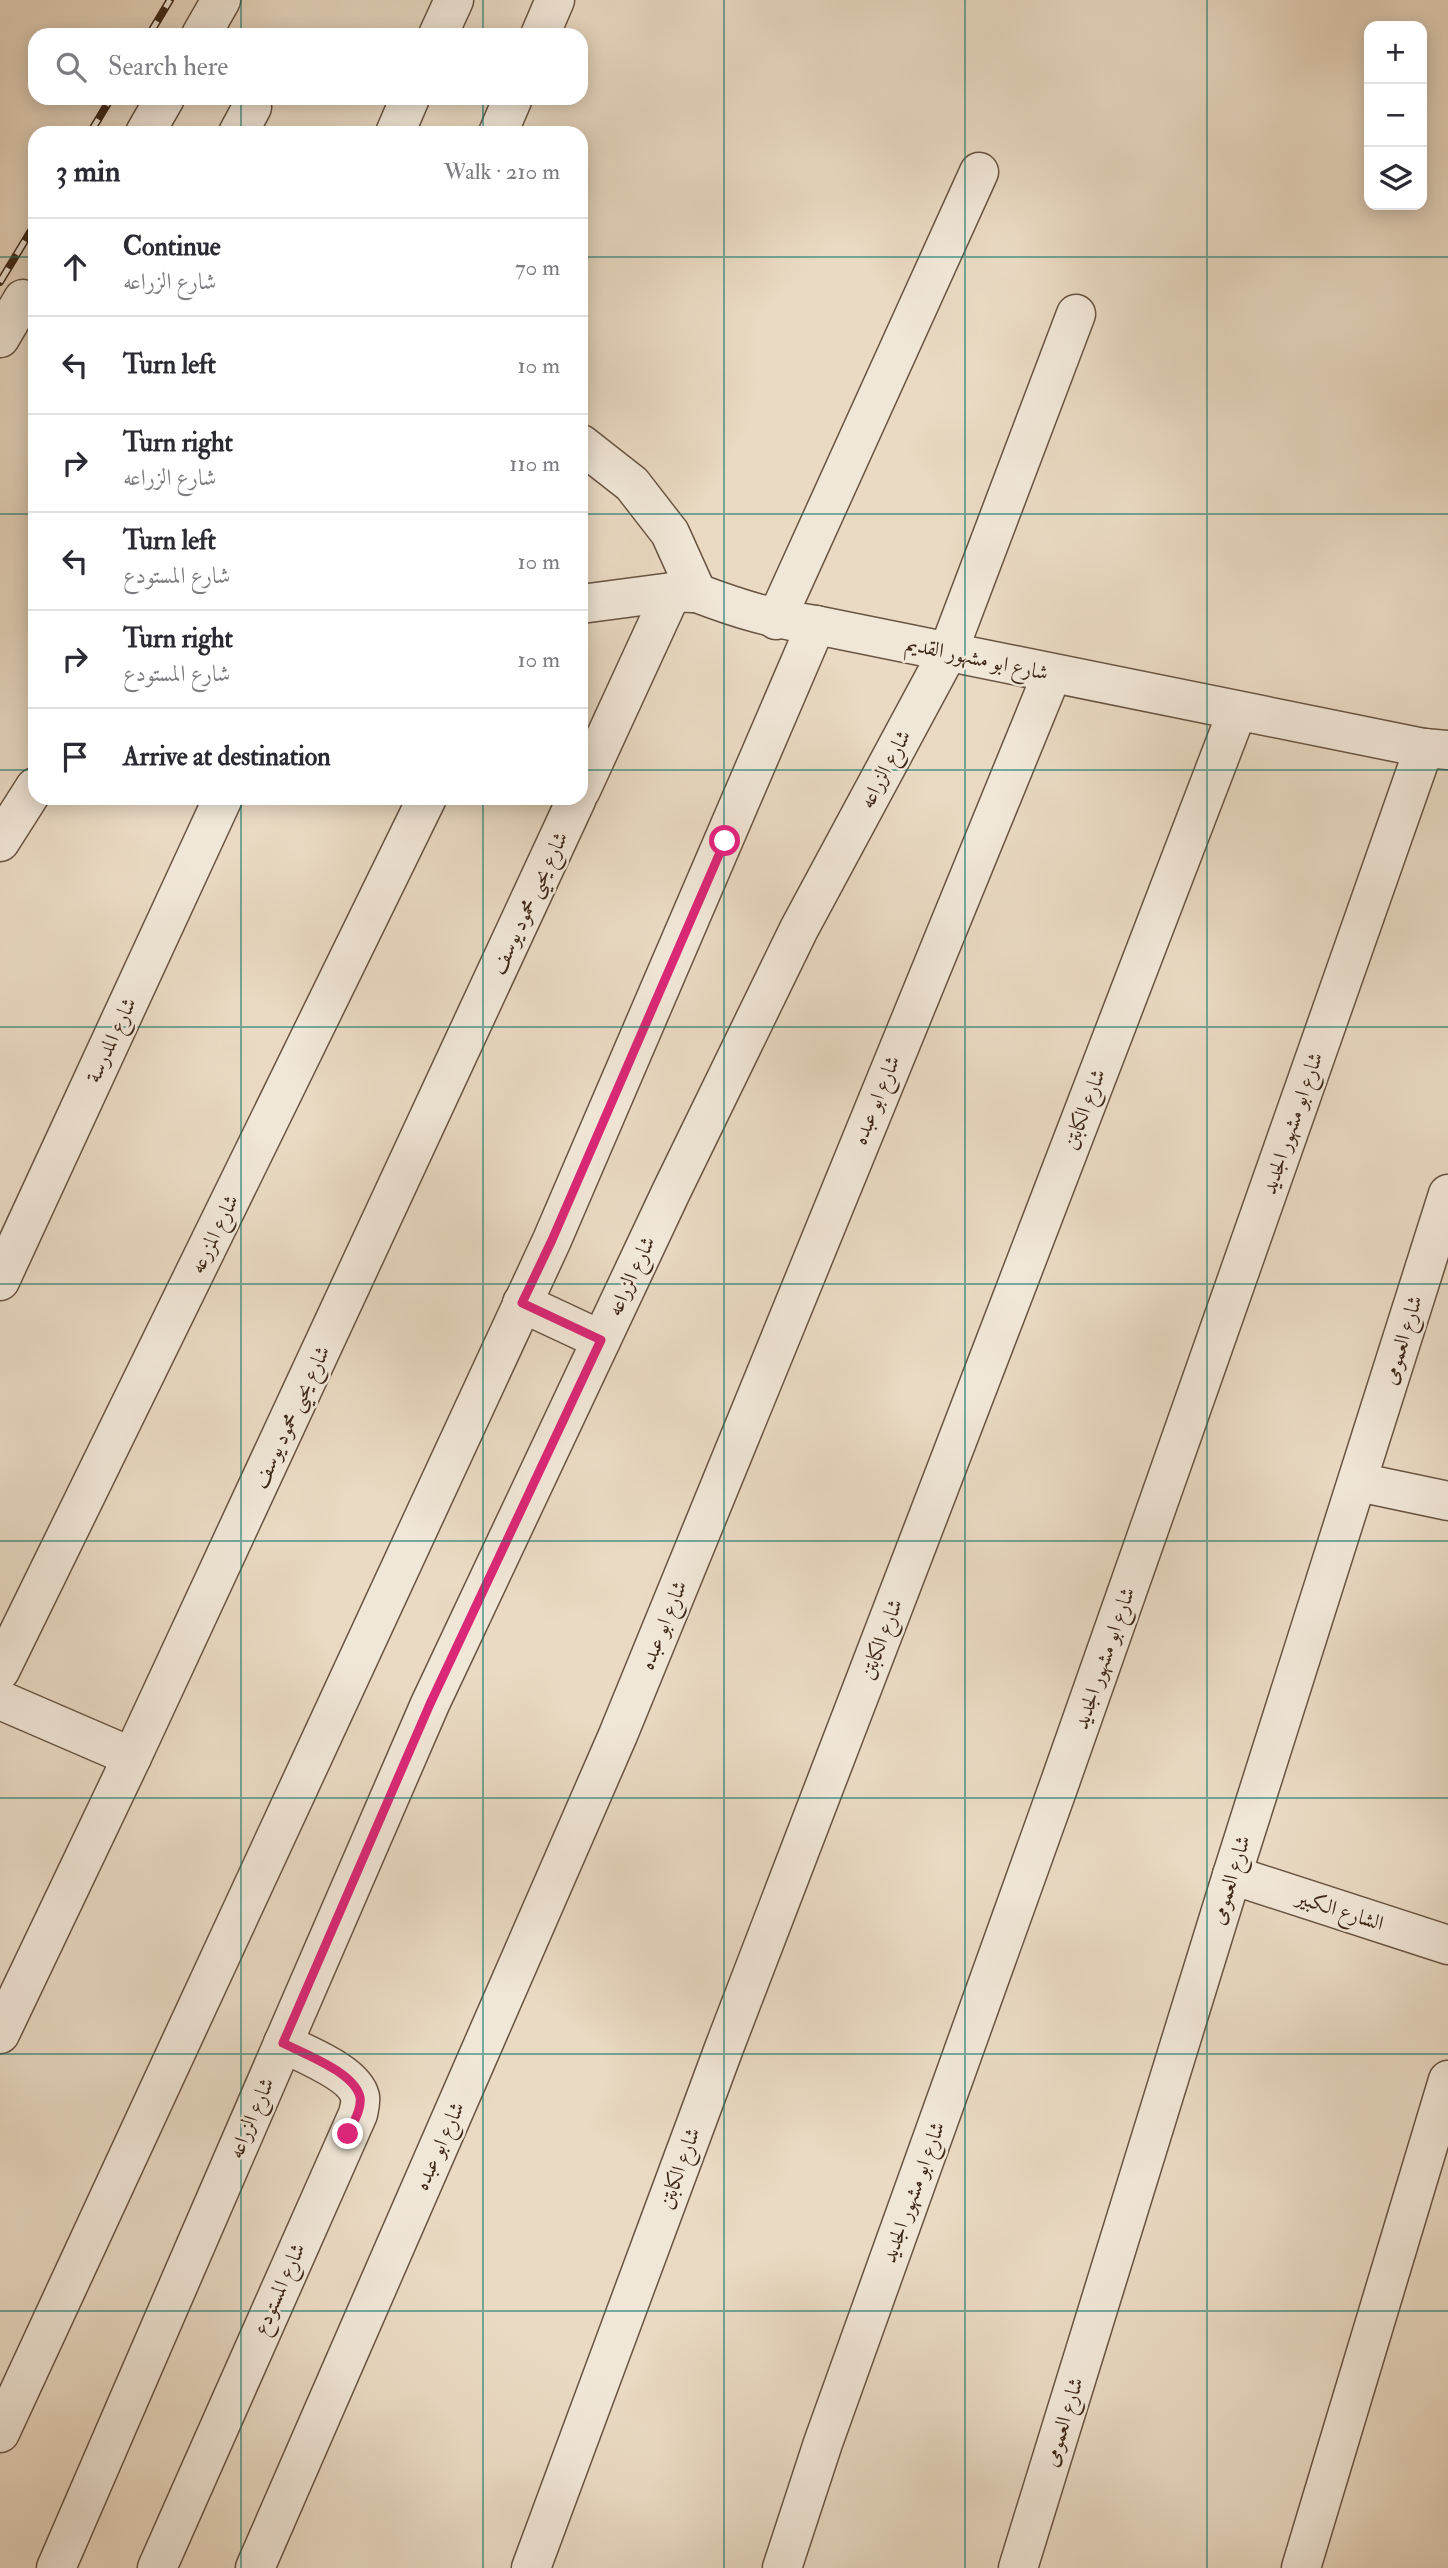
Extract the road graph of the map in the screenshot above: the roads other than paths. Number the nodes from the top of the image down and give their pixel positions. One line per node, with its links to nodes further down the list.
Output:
1 (221, 0): 4 (street)
2 (454, 0): 5 (street)
3 (555, 0): 6 (street)
4 (205, 28)
5 (441, 28)
6 (543, 28)
7 (161, 105): 10 (street)
8 (408, 105): 11 (street)
9 (510, 105): 12 (street)
10 (149, 126)
11 (398, 126)
12 (501, 126)
13 (979, 172): 20 (street)
14 (19, 298): 16 (street)
15 (1076, 314): 22 (street, شارع الزراعه)
16 (0, 338)
17 (588, 449): 18 (street)
18 (685, 592): 19 (street); 20 (street, شارع ابو مشهور القديم); 26 (street)
19 (588, 603)
20 (776, 620): 21 (street, شارع ابو مشهور القديم)
21 (816, 625): 22 (street, شارع ابو مشهور القديم); 34 (street)
22 (948, 652): 23 (street, شارع ابو مشهور القديم); 35 (street, شارع الزراعه)
23 (1052, 674): 24 (street, شارع ابو مشهور القديم); 49 (street, شارع ابو عبده)
24 (1237, 712): 25 (street, شارع ابو مشهور القديم); 50 (street, شارع الكابتن)
25 (1436, 749): 51 (street, شارع ابو مشهور الجديد)
26 (588, 777)
27 (28, 798): 31 (street)
28 (220, 805): 33 (street, شارع المدرسة)
29 (424, 805): 38 (street, شارع المزرعه)
30 (574, 805): 40 (street, شارع يحيى محمود يوسف)
31 (0, 842)
32 (1448, 1194): 36 (street, شارع العمومى)
33 (0, 1281)
34 (522, 1303): 35 (street); 46 (street)
35 (601, 1340): 44 (street, شارع الزراعه)
36 (1358, 1482): 37 (street); 41 (street, شارع العمومى)
37 (1448, 1501)
38 (0, 1671)
39 (0, 1700): 40 (street)
40 (132, 1757): 43 (street, شارع يحيى محمود يوسف)
41 (1232, 1875): 42 (street, الشارع الكبير); 52 (street, شارع العمومى)
42 (1448, 1945)
43 (0, 2034)
44 (283, 2043): 47 (street, شارع الزراعه); 48 (street, شارع المستودع)
45 (1448, 2080): 53 (street)
46 (0, 2433)
47 (56, 2568)
48 (157, 2568)
49 (255, 2568)
50 (531, 2568)
51 (782, 2568)
52 (1018, 2568)
53 (1301, 2568)

